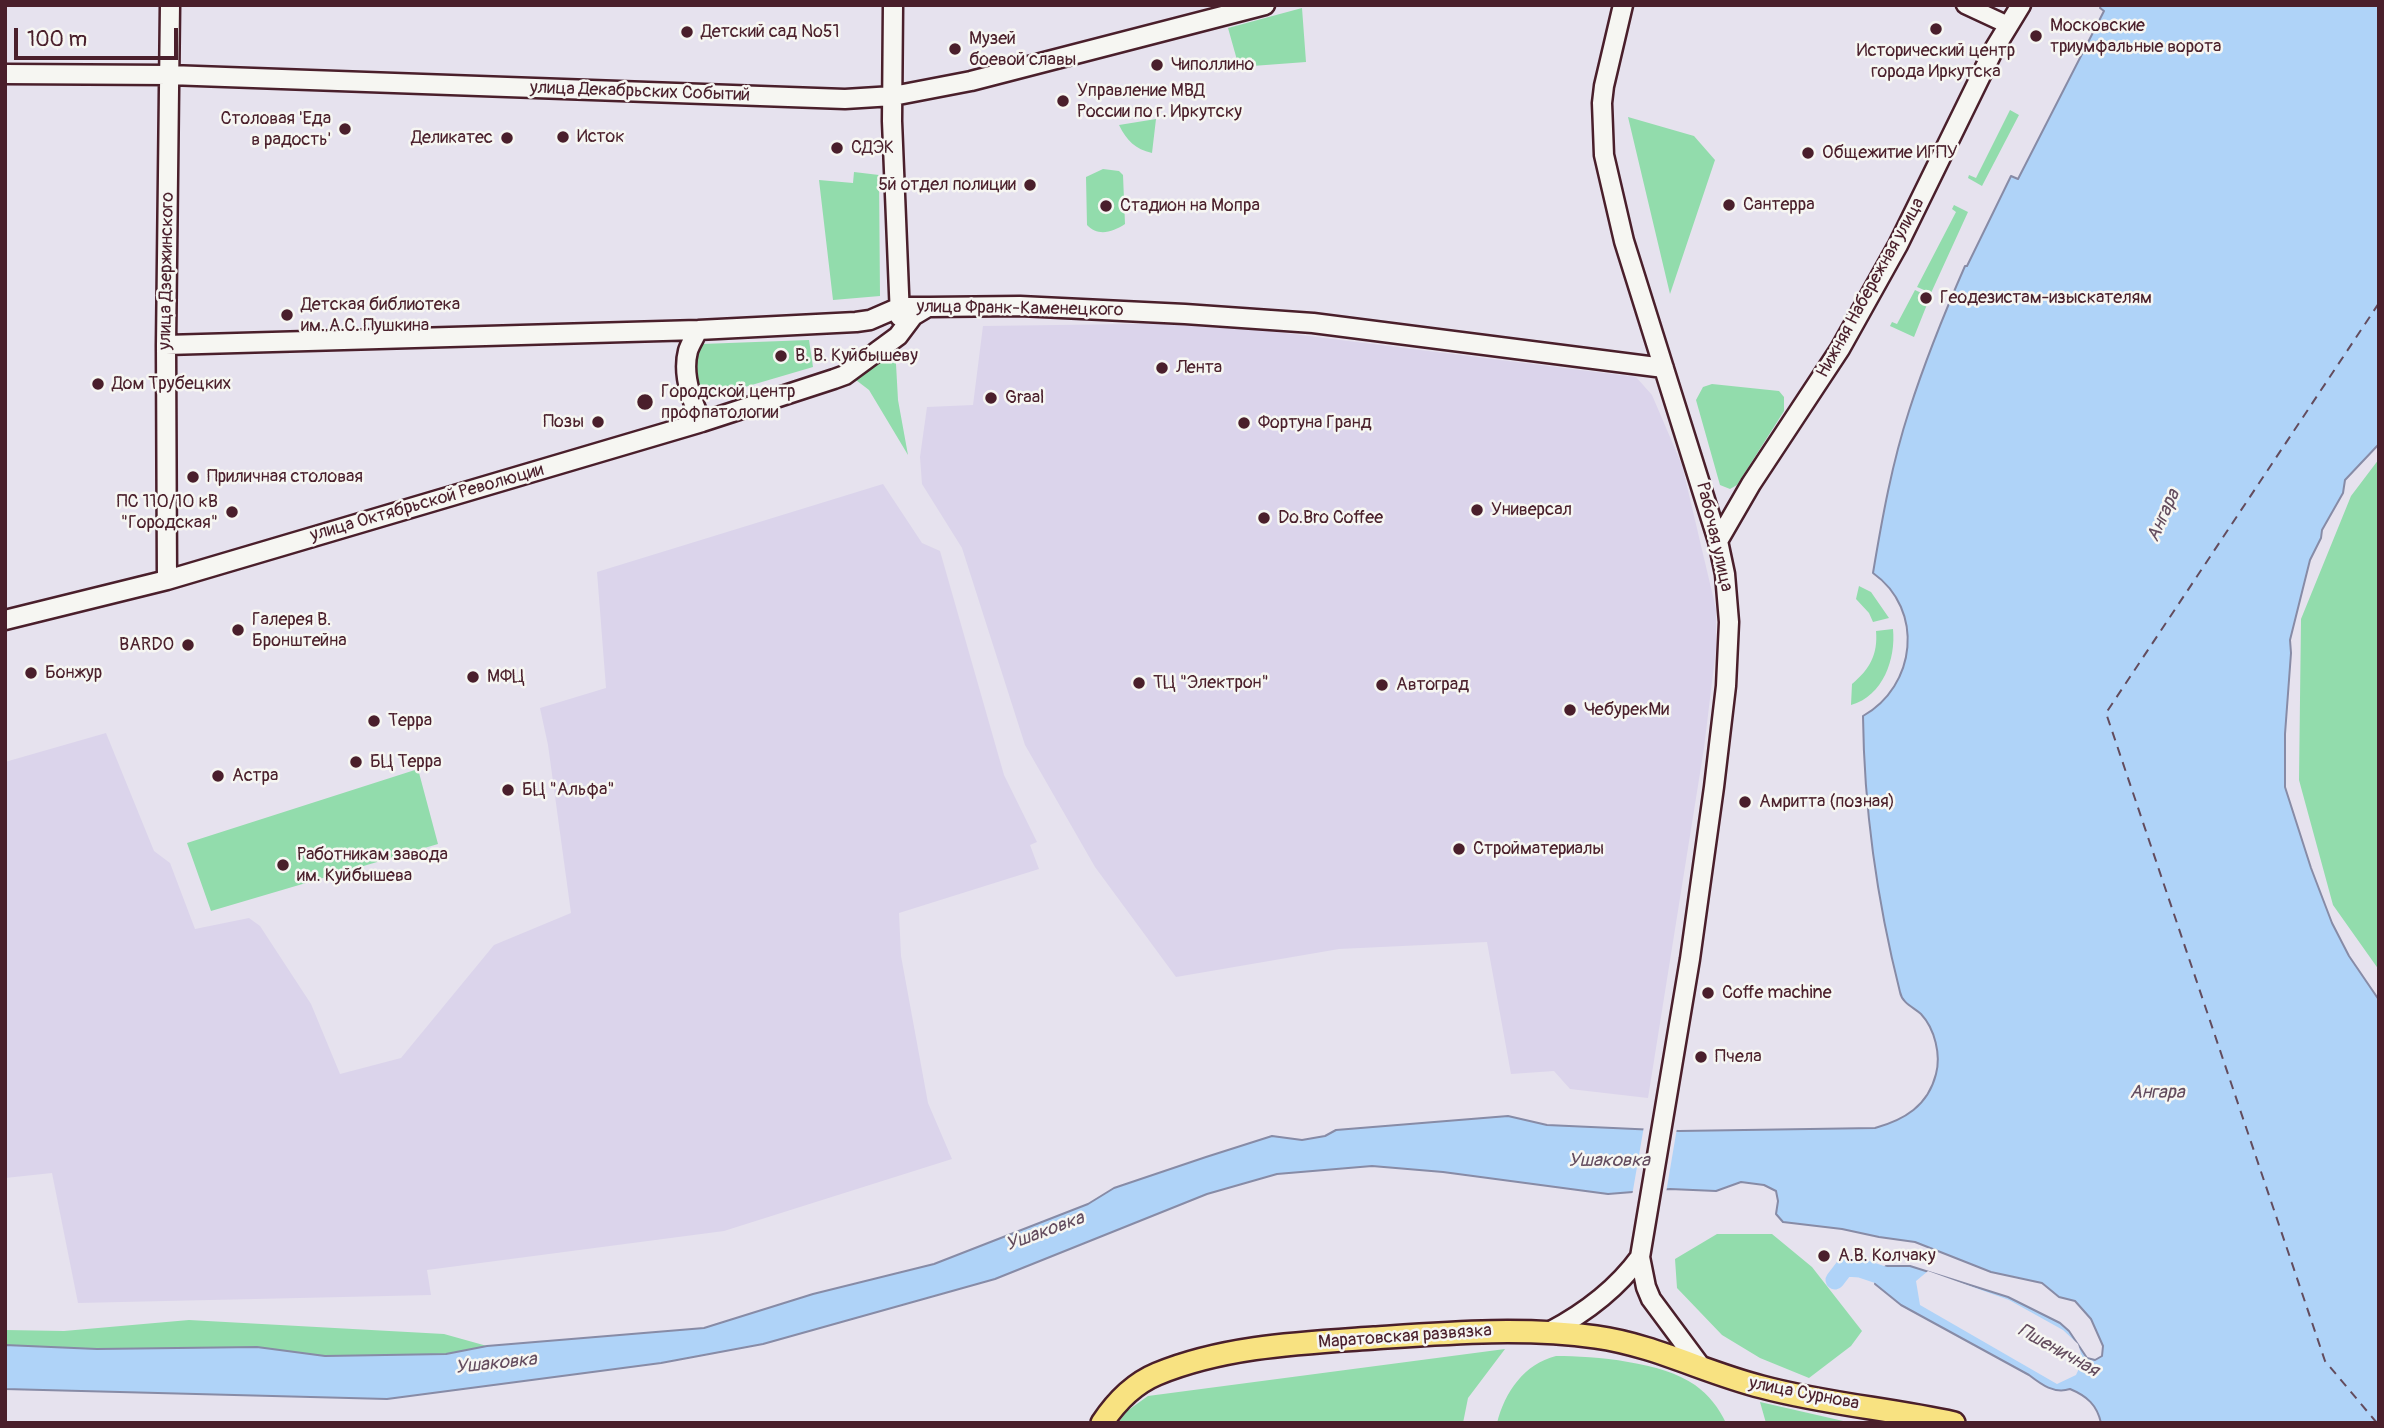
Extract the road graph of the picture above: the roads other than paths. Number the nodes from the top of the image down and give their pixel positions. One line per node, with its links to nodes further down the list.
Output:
1 (170, 5): 9 (main road, улица Дзержинского)
2 (893, 5): 10 (main road)
3 (1265, 5): 10 (main road, улица Декабрьских Событий)
4 (1623, 5): 18 (main road, Рабочая улица)
5 (1965, 5): 7 (street)
6 (2021, 5): 7 (main road, Нижняя Набережная улица)
7 (2008, 25): 20 (main road, Нижняя Набережная улица)
8 (5, 74): 9 (main road, улица Декабрьских Событий)
9 (169, 75): 10 (main road, улица Декабрьских Событий); 16 (main road, улица Дзержинского)
10 (892, 96): 12 (main road)
11 (930, 306): 12 (main road, улица Франк-Каменецкого); 15 (main road, улица Октябрьской Революции); 18 (main road, улица Франк-Каменецкого)
12 (900, 307): 13 (main road, улица Франк-Каменецкого); 15 (main road)
13 (870, 320): 14 (main road, улица Франк-Каменецкого); 17 (main road)
14 (698, 330): 16 (main road, улица Франк-Каменецкого); 19 (main road)
15 (898, 337): 17 (main road, улица Октябрьской Революции)
16 (166, 345): 21 (main road, улица Дзержинского)
17 (880, 350): 19 (main road, улица Октябрьской Революции)
18 (1664, 368): 20 (main road, Рабочая улица)
19 (702, 422): 21 (main road, улица Октябрьской Революции)
20 (1718, 541): 23 (main road, Рабочая улица)
21 (167, 580): 22 (main road, улица Октябрьской Революции)
22 (5, 621)
23 (1640, 1256): 24 (main road); 25 (main road, Рабочая улица)
24 (1549, 1332): 25 (main road, Маратовская развязка); 28 (main road, Маратовская развязка)
25 (1700, 1365): 26 (main road, Маратовская развязка)
26 (1726, 1376): 27 (main road, улица Сурнова)
27 (1931, 1420): 29 (main road, улица Сурнова)
28 (1102, 1423)
29 (1954, 1423)

